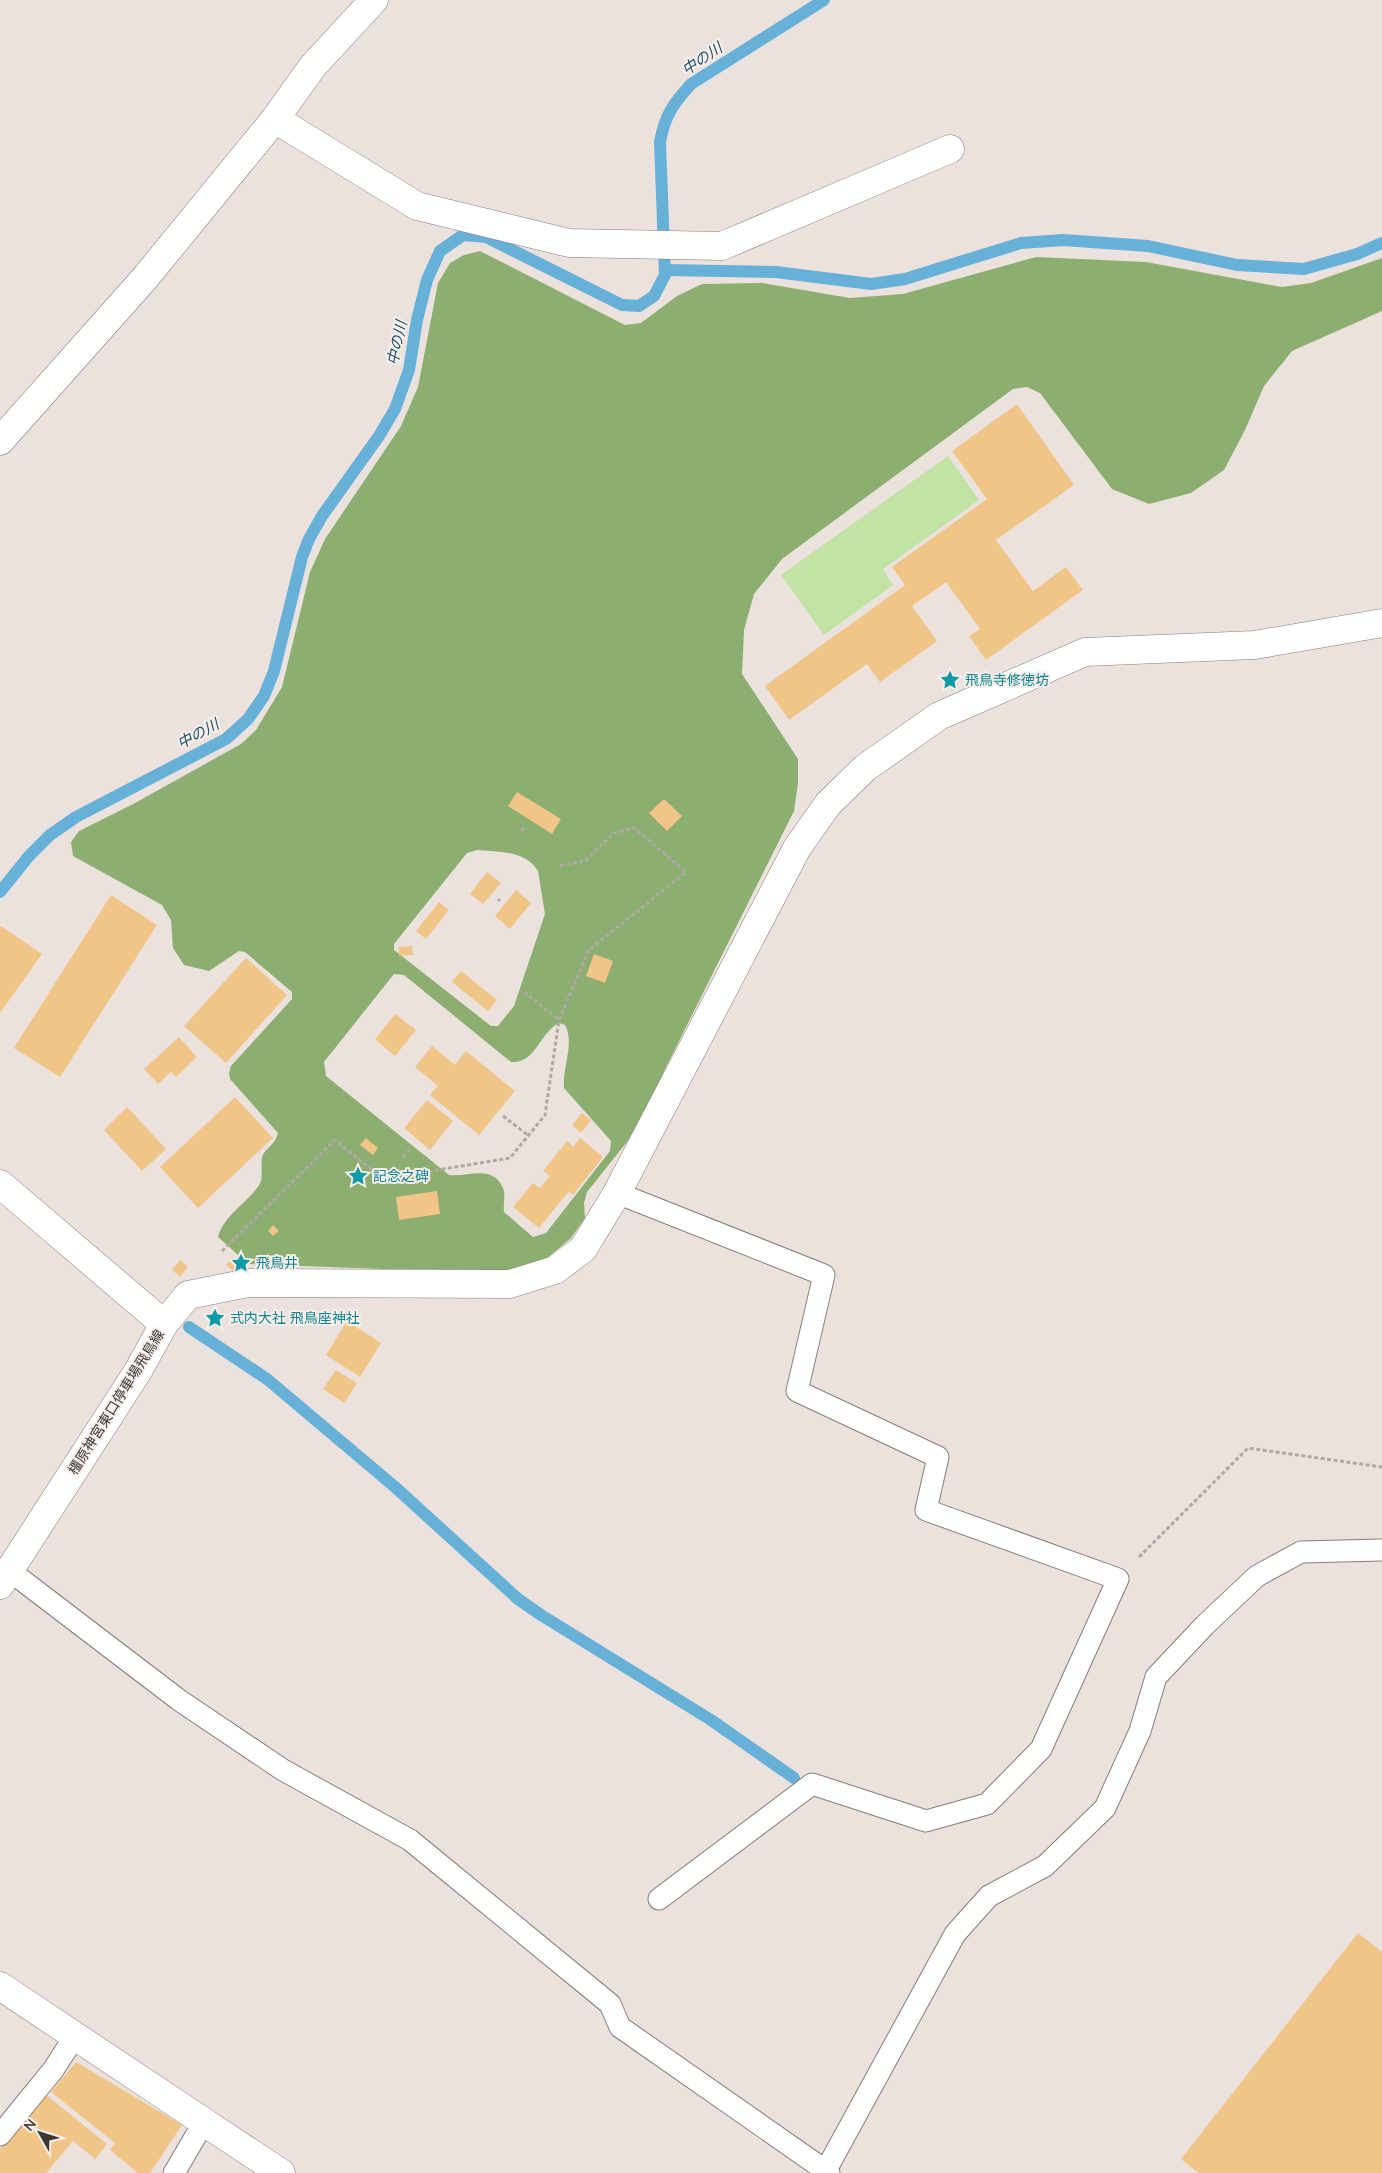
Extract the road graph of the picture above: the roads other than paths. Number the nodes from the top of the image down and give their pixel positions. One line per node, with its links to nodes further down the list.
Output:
1 (374, 0): 2 (street)
2 (275, 119): 3 (street); 4 (street)
3 (950, 149)
4 (0, 440)
5 (1382, 623): 7 (street)
6 (0, 1184): 8 (street, 橿原神宮東口停車場飛鳥線)
7 (617, 1194): 8 (street); 11 (lane)
8 (164, 1324): 10 (street, 橿原神宮東口停車場飛鳥線)
9 (1382, 1550): 16 (lane)
10 (5, 1578): 16 (lane)
11 (659, 1899)
12 (0, 1986): 13 (street)
13 (75, 2036): 14 (street); 15 (lane)
14 (204, 2122): 17 (lane); 18 (street)
15 (0, 2135)
16 (828, 2171)
17 (174, 2173)
18 (281, 2173)

